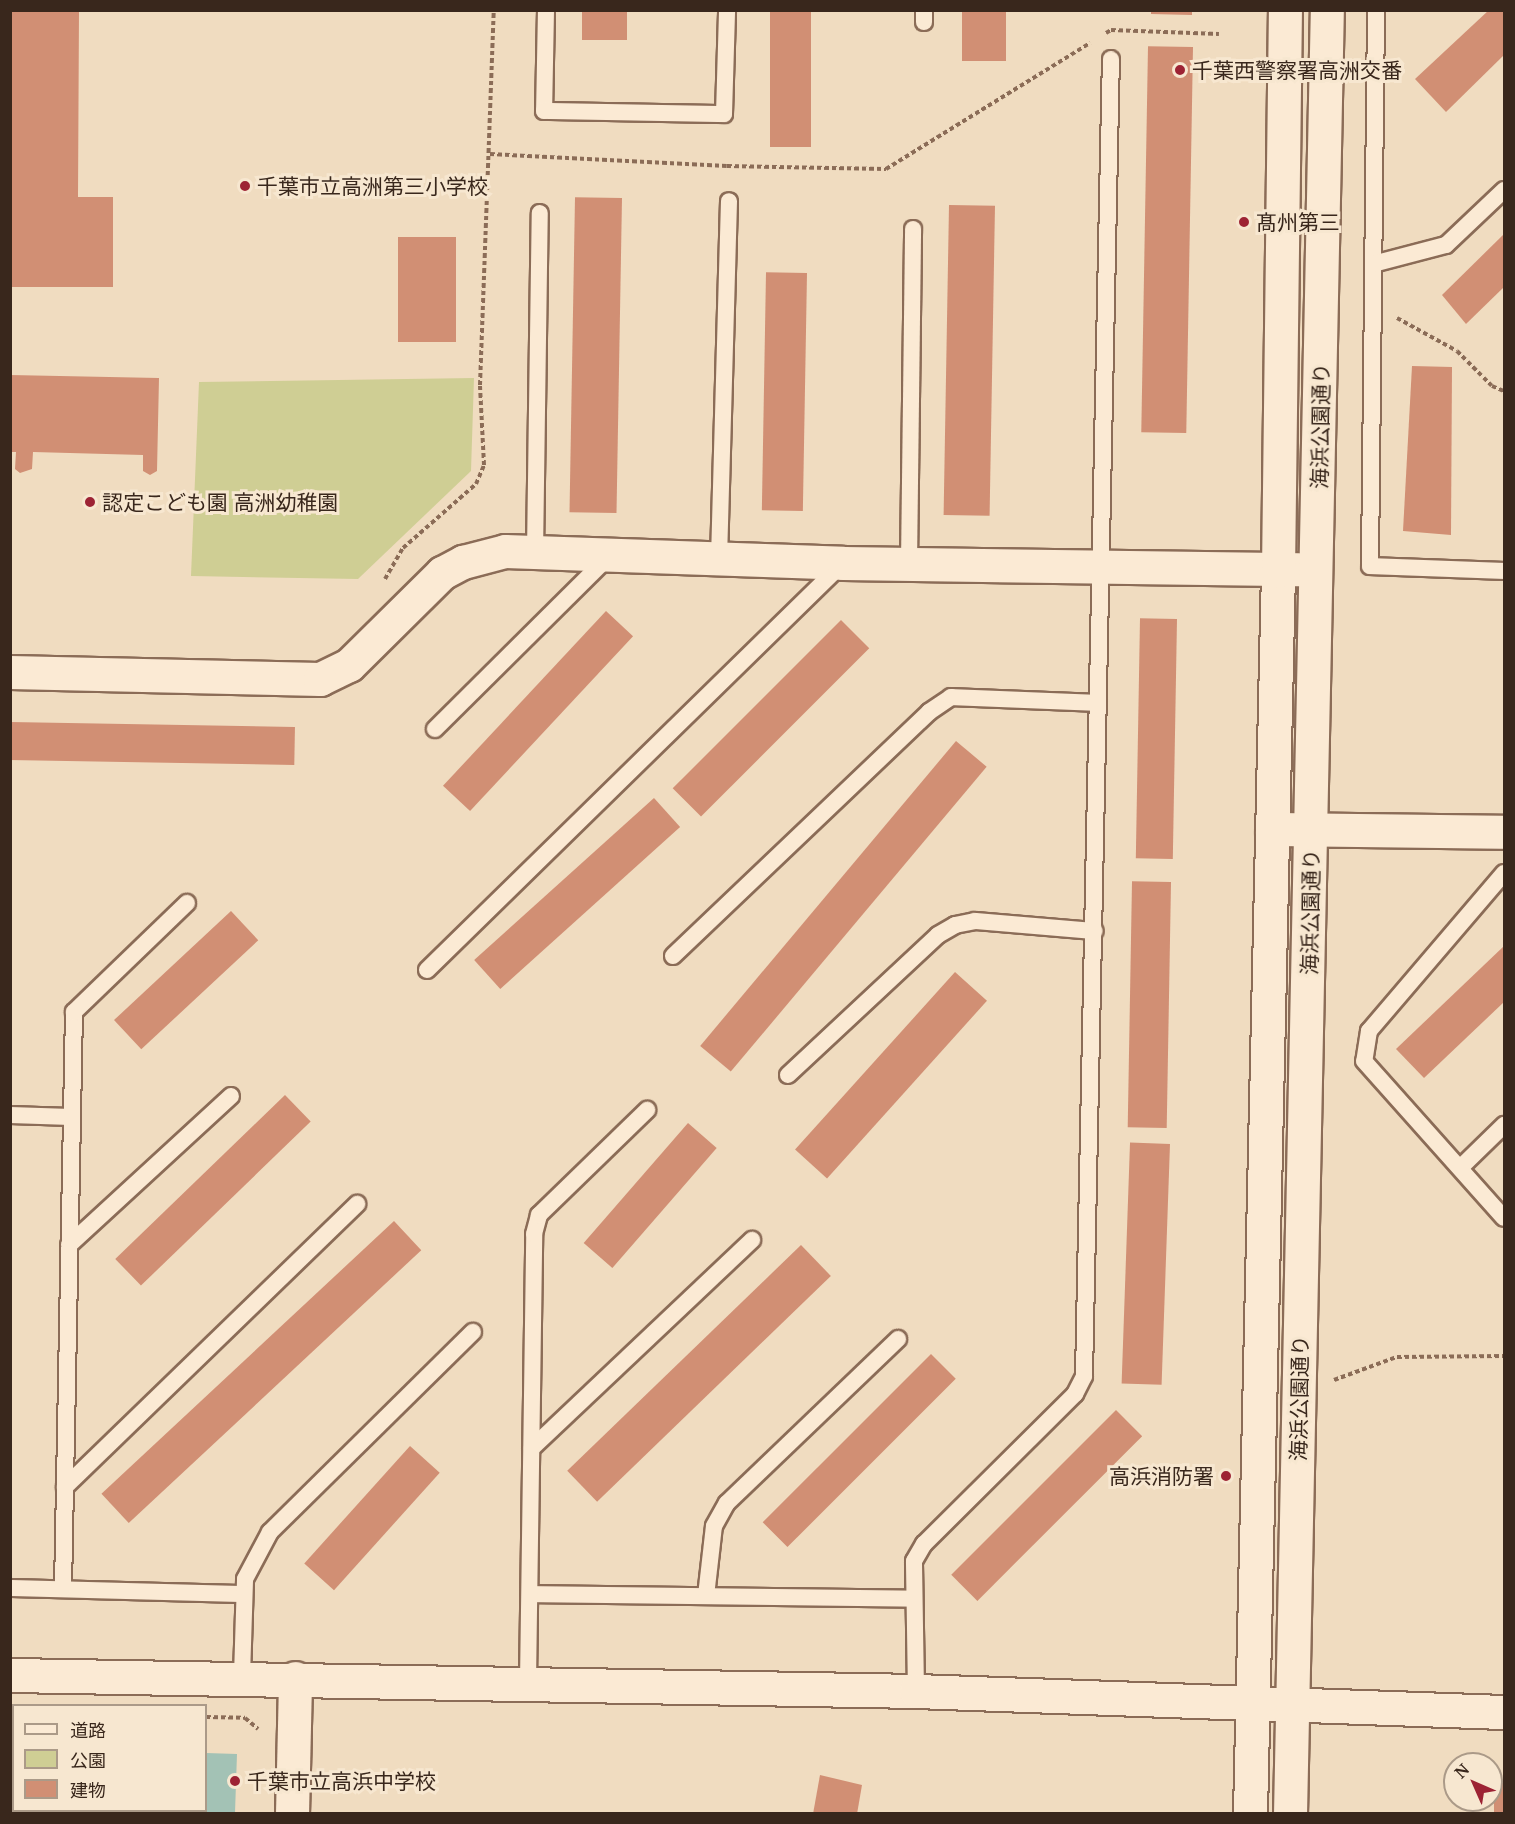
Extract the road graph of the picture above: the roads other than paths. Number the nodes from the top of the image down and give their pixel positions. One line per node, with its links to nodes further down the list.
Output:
1 (546, 10): 2 (lane)
2 (727, 10)
3 (1284, 10): 19 (street, 海浜公園通り)
4 (1327, 10): 18 (street, 海浜公園通り)
5 (1377, 10): 11 (lane)
6 (1111, 59): 17 (lane)
7 (1504, 190): 11 (lane)
8 (729, 201): 14 (lane)
9 (540, 213): 12 (lane)
10 (913, 229): 16 (lane)
11 (1374, 264): 20 (lane)
12 (535, 553): 13 (street); 21 (street)
13 (610, 555): 14 (street); 23 (lane)
14 (719, 559): 15 (street)
15 (843, 563): 16 (street); 31 (lane)
16 (909, 564): 17 (street)
17 (1100, 567): 19 (street); 22 (lane)
18 (1318, 568): 19 (street); 24 (street, 海浜公園通り)
19 (1278, 571): 25 (street, 海浜公園通り)
20 (1504, 571)
21 (10, 672)
22 (1098, 703): 29 (lane); 30 (lane)
23 (435, 729)
24 (1312, 828): 25 (street); 26 (street); 59 (street, 海浜公園通り)
25 (1272, 829): 58 (street, 海浜公園通り)
26 (1504, 832)
27 (1504, 873): 38 (lane)
28 (187, 903): 36 (lane)
29 (1095, 931): 32 (lane); 52 (lane)
30 (673, 956)
31 (427, 970)
32 (788, 1075)
33 (231, 1096): 42 (lane)
34 (647, 1110): 45 (lane)
35 (10, 1115): 36 (lane)
36 (71, 1117): 42 (lane)
37 (1504, 1125): 38 (lane)
38 (1460, 1168): 40 (lane)
39 (357, 1203): 46 (lane)
40 (1504, 1218)
41 (752, 1240): 45 (lane)
42 (69, 1245): 46 (lane)
43 (474, 1332): 49 (lane)
44 (898, 1339): 51 (lane)
45 (532, 1448): 50 (lane)
46 (65, 1487): 48 (lane)
47 (10, 1588): 48 (lane)
48 (63, 1588): 49 (lane)
49 (242, 1594): 54 (lane)
50 (530, 1594): 51 (lane); 56 (lane)
51 (706, 1596): 52 (lane)
52 (913, 1599): 57 (lane)
53 (10, 1675): 54 (street)
54 (242, 1676): 55 (street)
55 (295, 1678): 56 (street); 61 (street)
56 (528, 1682): 57 (street)
57 (916, 1690): 58 (street)
58 (1252, 1706): 59 (street); 62 (street, 海浜公園通り)
59 (1292, 1706): 60 (street); 63 (street, 海浜公園通り)
60 (1504, 1712)
61 (292, 1814)
62 (1250, 1814)
63 (1290, 1814)

